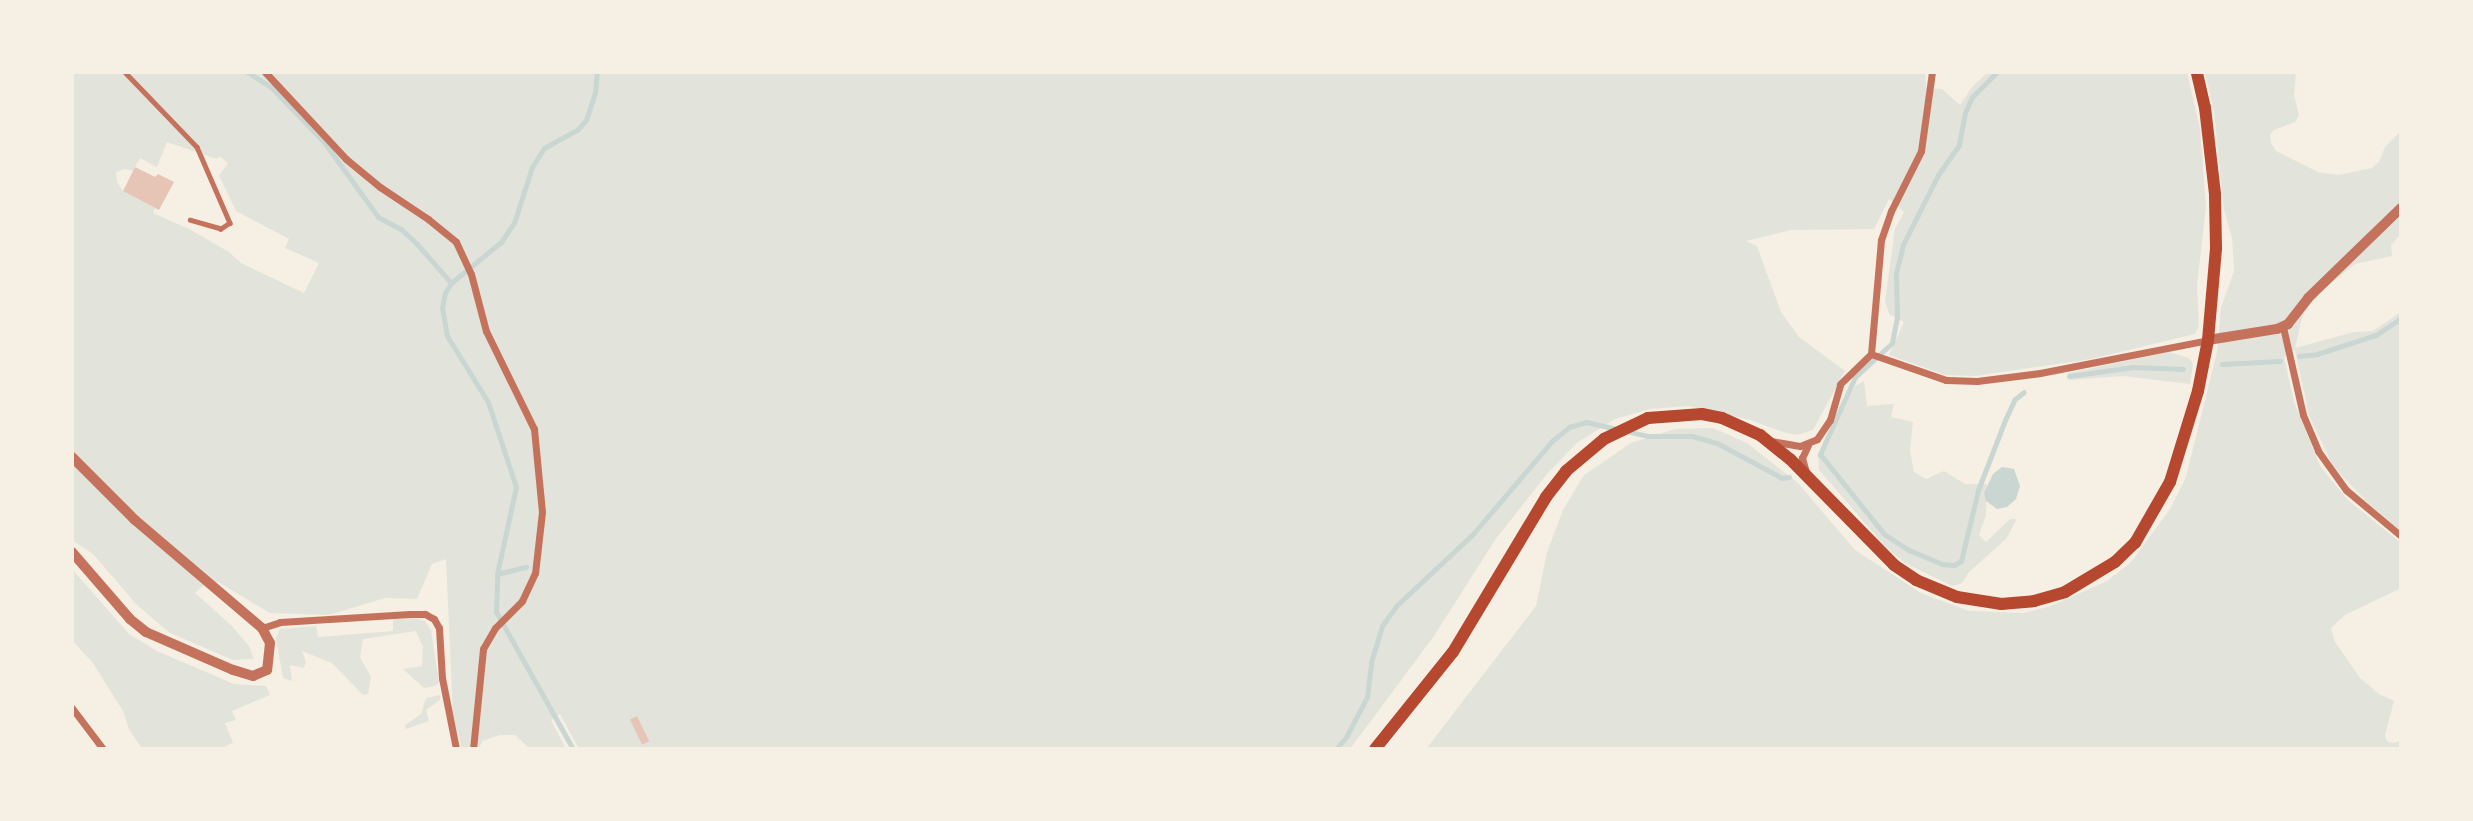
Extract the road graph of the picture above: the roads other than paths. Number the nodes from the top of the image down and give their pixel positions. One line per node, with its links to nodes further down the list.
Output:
1 (125, 72): 6 (lane)
2 (265, 72): 20 (street)
3 (1932, 72): 9 (street)
4 (2197, 72): 8 (main road)
5 (2401, 208): 7 (street)
6 (190, 220)
7 (2283, 327): 8 (street); 14 (street)
8 (2208, 340): 9 (street); 13 (main road)
9 (1871, 354): 11 (street)
10 (1767, 440): 11 (street); 13 (main road); 21 (main road)
11 (1808, 444): 13 (street)
12 (72, 457): 16 (street)
13 (1810, 479)
14 (2401, 536)
15 (72, 552): 16 (street)
16 (262, 628): 19 (street)
17 (72, 708): 18 (street)
18 (103, 749)
19 (456, 749)
20 (473, 749)
21 (1375, 749)

